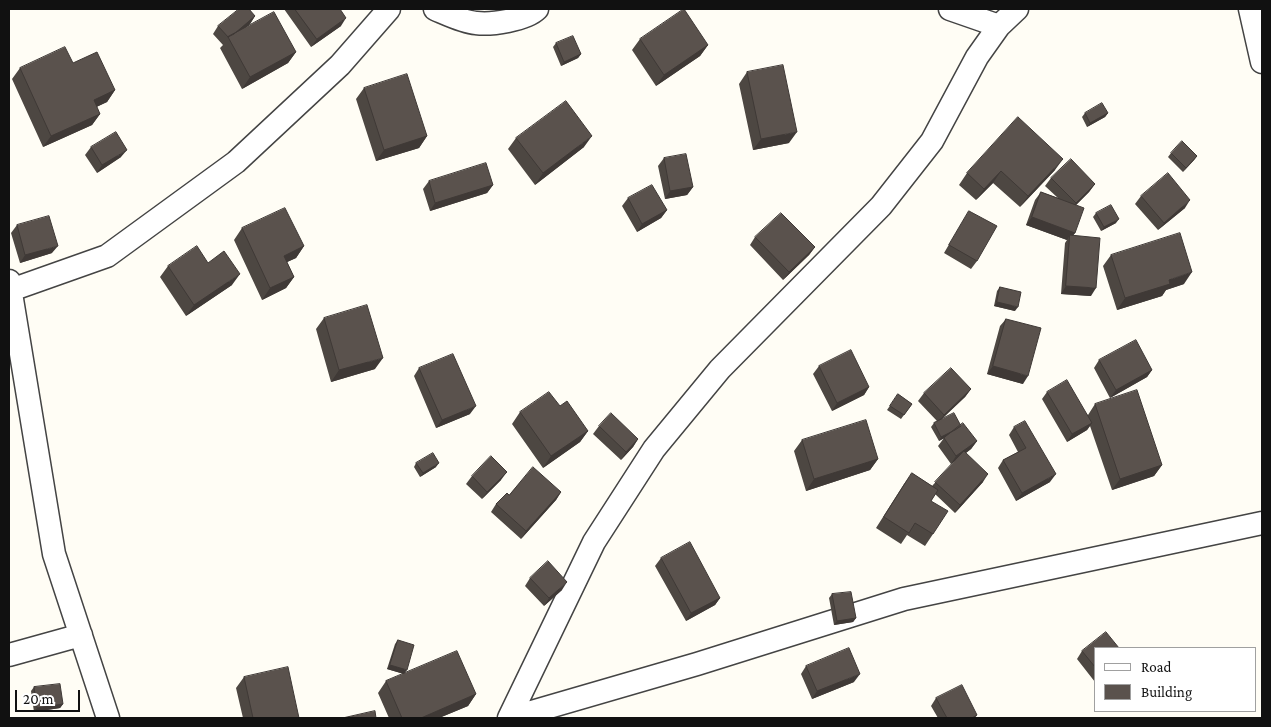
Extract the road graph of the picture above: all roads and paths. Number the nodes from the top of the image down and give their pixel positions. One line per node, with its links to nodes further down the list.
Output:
1 (389, 9): 9 (street)
2 (435, 9): 3 (street)
3 (536, 9)
4 (950, 9): 7 (street)
5 (1018, 9): 7 (street)
6 (1250, 9): 8 (street)
7 (999, 26): 14 (street)
8 (1262, 62)
9 (10, 286): 11 (street)
10 (1262, 523): 14 (street)
11 (81, 635): 12 (street); 13 (street)
12 (9, 656)
13 (108, 718)
14 (510, 718)

